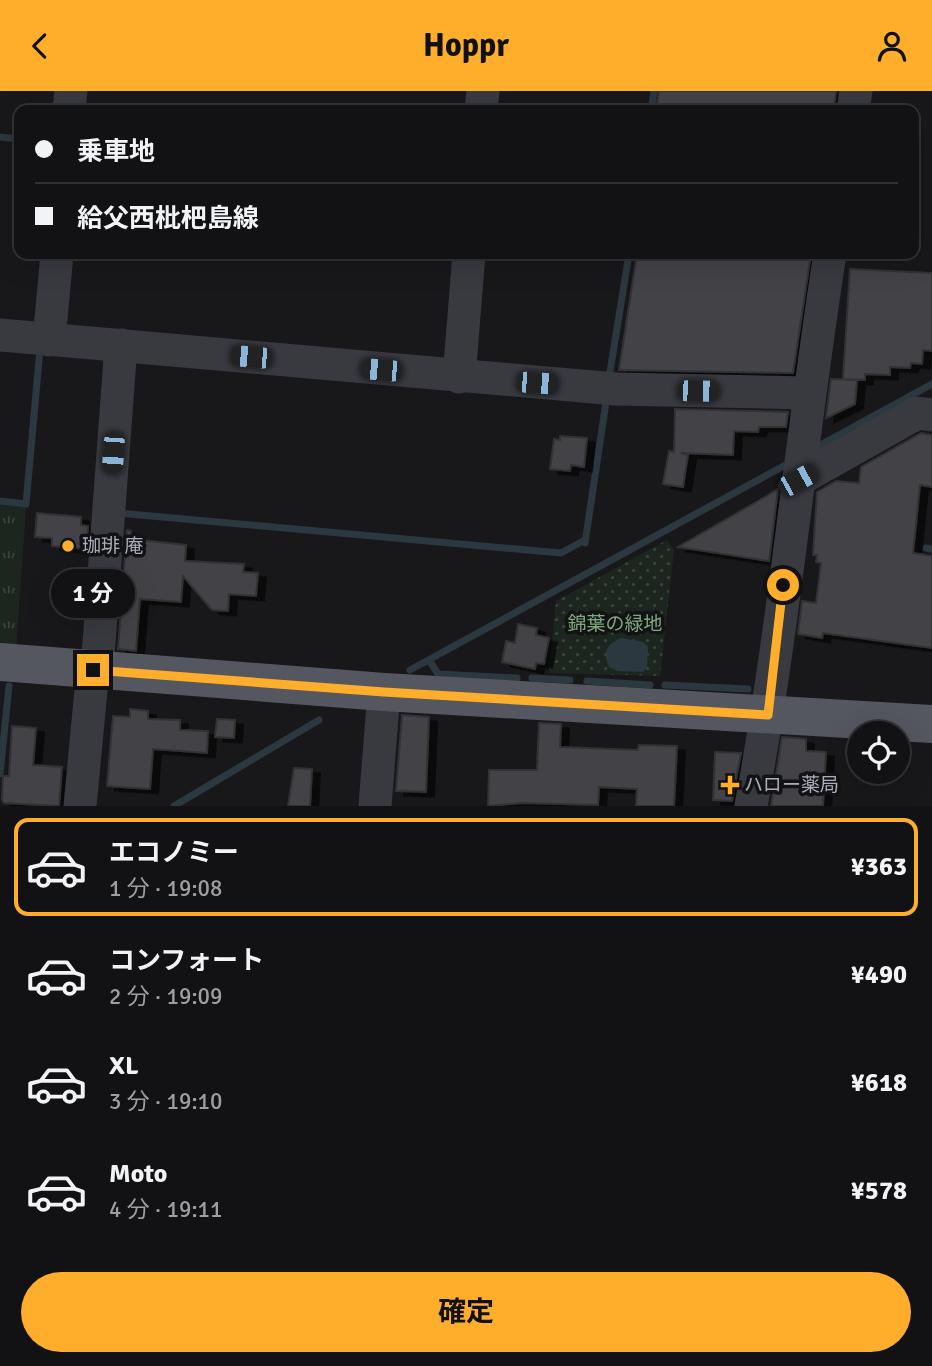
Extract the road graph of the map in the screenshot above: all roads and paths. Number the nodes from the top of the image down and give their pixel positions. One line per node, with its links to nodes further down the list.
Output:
1 (57, 259): 5 (street)
2 (469, 259): 7 (street)
3 (830, 259): 8 (street)
4 (0, 335): 5 (street)
5 (49, 340): 6 (street)
6 (121, 345): 7 (street); 12 (street)
7 (459, 377): 8 (street)
8 (808, 393): 10 (street)
9 (927, 410): 10 (street)
10 (800, 464): 14 (street)
11 (0, 662): 12 (main road)
12 (95, 670): 13 (main road); 16 (street)
13 (384, 692): 14 (main road); 17 (street)
14 (768, 715): 15 (main road); 18 (street)
15 (932, 724)
16 (80, 806)
17 (375, 806)
18 (751, 806)

